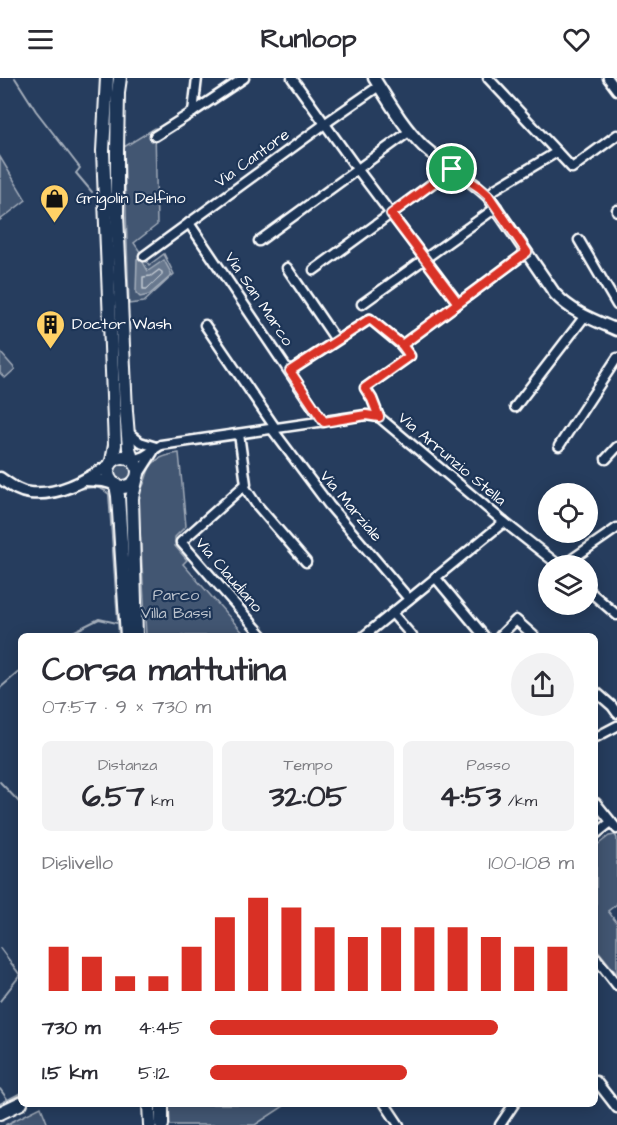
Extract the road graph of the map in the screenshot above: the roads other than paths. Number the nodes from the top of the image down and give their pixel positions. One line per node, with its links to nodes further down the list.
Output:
1 (107, 78): 50 (main road)
2 (120, 78): 43 (main road)
3 (197, 78): 10 (street)
4 (244, 78): 10 (street)
5 (292, 78): 11 (street)
6 (489, 78): 15 (street)
7 (608, 78): 9 (street)
8 (377, 82): 11 (street, Via Cantore); 12 (street)
9 (617, 90)
10 (193, 112): 14 (street)
11 (325, 123): 17 (street); 21 (street, Via Cantore)
12 (410, 131): 16 (street); 17 (street)
13 (617, 135): 15 (street)
14 (155, 136)
15 (556, 152): 18 (street)
16 (452, 169): 18 (street); 20 (street)
17 (358, 170): 20 (street); 23 (street)
18 (488, 195): 19 (street)
19 (497, 207): 24 (street); 26 (street)
20 (391, 214): 26 (street); 28 (street)
21 (189, 223): 25 (street, Via Cantore); 38 (street, Via San Marco)
22 (579, 240): 31 (street)
23 (259, 241)
24 (527, 252): 29 (street); 32 (street)
25 (144, 256)
26 (425, 259): 29 (street); 30 (street)
27 (287, 268): 35 (street)
28 (314, 270)
29 (458, 303): 36 (street)
30 (362, 304)
31 (617, 305)
32 (585, 316): 34 (street); 39 (street)
33 (205, 325): 42 (street)
34 (617, 330)
35 (336, 340): 36 (street); 38 (street)
36 (402, 345): 40 (street)
37 (617, 358): 45 (street)
38 (290, 371): 41 (street, Via San Marco)
39 (515, 407)
40 (379, 417): 41 (street, Via Arrunzio Stella); 56 (street, Via Arrunzio Stella)
41 (324, 422): 42 (street, Via Arrunzio Stella)
42 (274, 429): 44 (street, Via Arrunzio Stella); 62 (street, Via Marziale)
43 (128, 432): 46 (street); 49 (main road)
44 (239, 434): 46 (street, Via Arrunzio Stella); 55 (street)
45 (559, 446)
46 (156, 447): 49 (street, Via Arrunzio Stella); 51 (street)
47 (617, 447): 48 (street)
48 (606, 459)
49 (133, 460): 50 (main road); 51 (main road)
50 (111, 463): 53 (street); 54 (main road)
51 (137, 477): 54 (main road); 67 (main road)
52 (0, 478): 53 (street)
53 (85, 480): 54 (street)
54 (115, 484): 66 (main road)
55 (244, 486): 60 (street); 68 (street, Via Claudiano)
56 (504, 522): 58 (street, Via Arrunzio Stella); 61 (street)
57 (617, 528): 59 (street)
58 (547, 555)
59 (577, 555)
60 (306, 562)
61 (435, 577): 62 (street); 71 (street)
62 (409, 599): 64 (street)
63 (598, 599): 65 (street)
64 (392, 612): 69 (street); 70 (street)
65 (617, 615)
66 (127, 633)
67 (136, 633)
68 (260, 633)
69 (368, 633)
70 (410, 633)
71 (482, 633)
72 (503, 633): 73 (street)
73 (531, 633)
74 (598, 694): 75 (street)
75 (617, 713)
76 (617, 726): 77 (street)
77 (598, 736)
78 (598, 806): 79 (street)
79 (614, 826): 80 (street)
80 (598, 833)
81 (598, 961): 82 (street)
82 (617, 985)
83 (598, 1084): 89 (street)
84 (18, 1104): 90 (main road)
85 (149, 1107): 91 (main road)
86 (162, 1107): 92 (main road)
87 (387, 1107): 93 (street)
88 (512, 1107): 94 (street)
89 (617, 1108)
90 (0, 1113)
91 (150, 1125)
92 (162, 1125)
93 (399, 1125)
94 (500, 1125)

